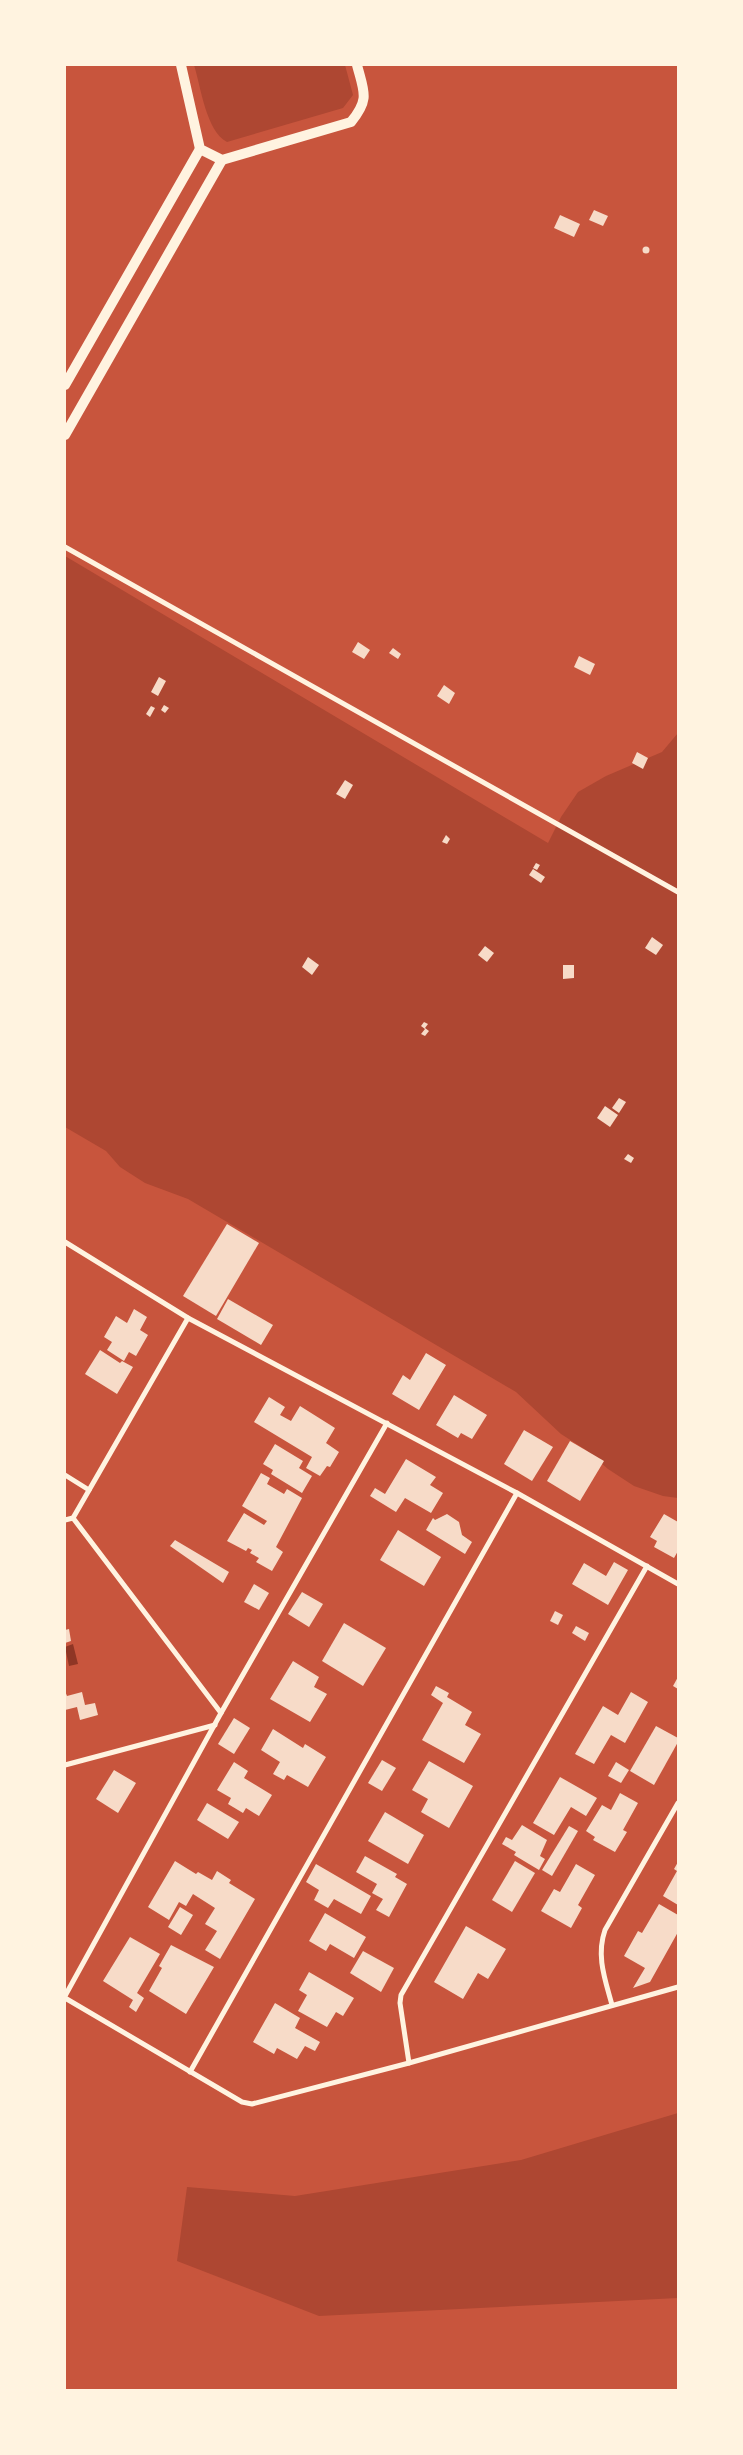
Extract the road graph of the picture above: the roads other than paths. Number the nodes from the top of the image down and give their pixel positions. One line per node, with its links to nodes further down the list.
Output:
1 (180, 65): 3 (main road)
2 (357, 65): 4 (main road)
3 (200, 149): 4 (main road); 5 (main road)
4 (222, 160): 6 (main road)
5 (65, 385)
6 (65, 436)
7 (65, 548): 8 (street)
8 (678, 892)
9 (65, 1242): 10 (street)
10 (188, 1318): 11 (street); 13 (street)
11 (387, 1423): 14 (street); 19 (street)
12 (65, 1475): 13 (street)
13 (89, 1490): 15 (street)
14 (517, 1493): 17 (street); 27 (street)
15 (73, 1518): 16 (street); 19 (street)
16 (65, 1520)
17 (647, 1566): 18 (street); 26 (street)
18 (678, 1584)
19 (221, 1713): 20 (street)
20 (215, 1725): 21 (street); 24 (street)
21 (65, 1765)
22 (678, 1803): 25 (street)
23 (678, 1987): 25 (street)
24 (65, 1997): 27 (street)
25 (612, 2005): 26 (street)
26 (409, 2063): 27 (street)
27 (190, 2072)

